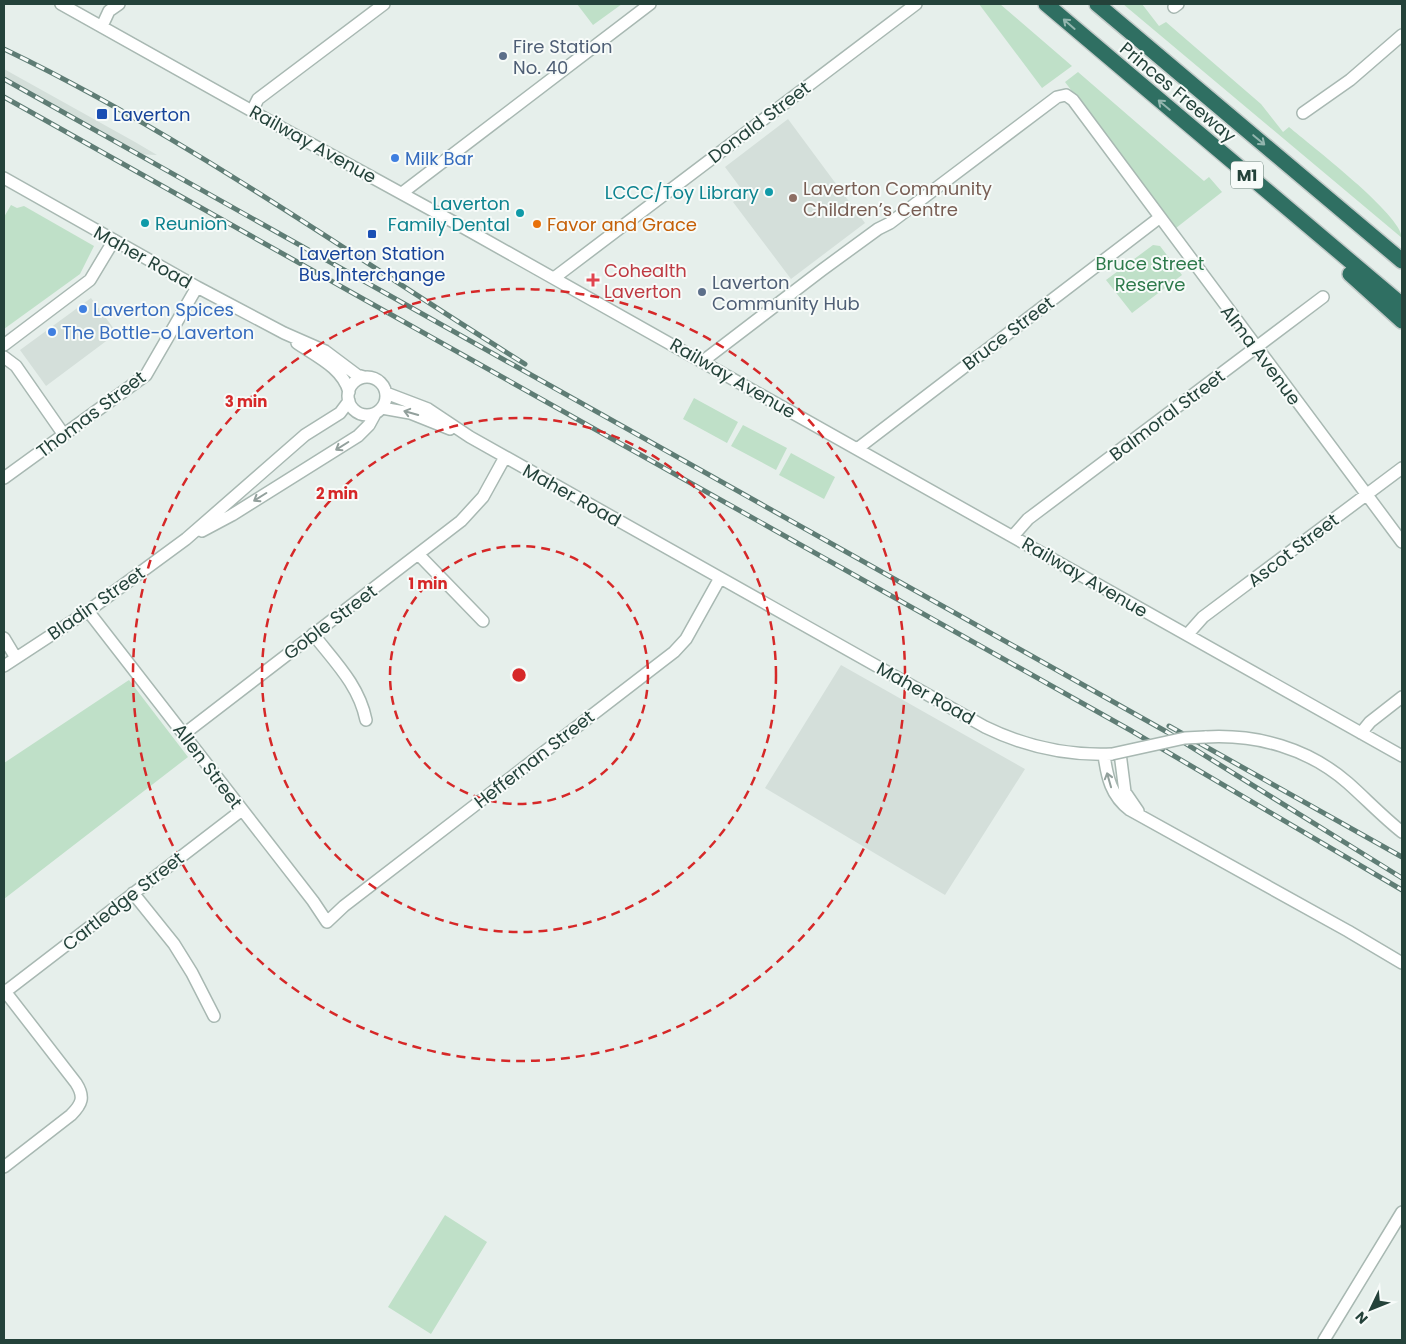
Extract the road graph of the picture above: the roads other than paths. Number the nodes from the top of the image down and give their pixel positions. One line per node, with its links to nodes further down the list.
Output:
1 (61, 4): 8 (street, Railway Avenue)
2 (119, 4): 8 (street)
3 (384, 4): 10 (street)
4 (650, 4): 14 (street)
5 (916, 4): 20 (street, Donald Street)
6 (1046, 4): 12 (highway, Princes Freeway / M1, one-way to 6)
7 (1097, 4): 15 (highway, Princes Freeway / M1, one-way to 15)
8 (102, 26): 10 (street, Railway Avenue)
9 (1402, 35): 11 (street)
10 (252, 110): 14 (street, Railway Avenue)
11 (1302, 113)
12 (1186, 123): 23 (highway, Princes Freeway / M1); 24 (highway)
13 (4, 178): 17 (street, Maher Road)
14 (402, 193): 20 (street, Railway Avenue)
15 (1349, 215): 18 (highway); 19 (highway, Princes Freeway / M1)
16 (1160, 218): 27 (street, Alma Avenue); 29 (street, Alma Avenue); 36 (street, Bruce Street)
17 (114, 240): 21 (street, Maher Road); 26 (street)
18 (1402, 252)
19 (1402, 261)
20 (554, 278): 29 (street, Railway Avenue)
21 (197, 287): 25 (street, Maher Road); 34 (street, Thomas Street)
22 (1323, 297): 27 (street, Balmoral Street)
23 (1402, 305)
24 (1402, 322)
25 (284, 333): 30 (street, Maher Road); 32 (street, Maher Road)
26 (4, 344)
27 (1256, 348): 40 (street, Alma Avenue); 41 (street, Balmoral Street)
28 (4, 357): 34 (street)
29 (703, 361): 36 (street, Railway Avenue)
30 (364, 377): 31 (street); 32 (street)
31 (386, 393): 33 (street); 35 (street, Maher Road)
32 (349, 397): 33 (street); 42 (street, Bladin Street)
33 (379, 411): 35 (street, Maher Road, one-way to 33); 42 (street, Bladin Street, one-way to 42)
34 (64, 435): 39 (street, Thomas Street)
35 (470, 437): 37 (street, Maher Road)
36 (857, 449): 41 (street, Railway Avenue)
37 (505, 457): 44 (street, Goble Street); 45 (street, Maher Road)
38 (1402, 468): 40 (street, Ascot Street)
39 (4, 478)
40 (1366, 495): 43 (street, Alma Avenue); 49 (street, Ascot Street)
41 (1013, 536): 49 (street, Railway Avenue)
42 (186, 539): 46 (street, Bladin Street)
43 (1402, 542)
44 (419, 555): 47 (street); 48 (street, Goble Street)
45 (720, 578): 57 (street, Maher Road); 63 (street, Heffernan Street)
46 (88, 611): 51 (street, Bladin Street); 55 (street, Allen Street)
47 (483, 621)
48 (313, 634): 54 (street); 55 (street, Goble Street)
49 (1187, 635): 56 (street, Railway Avenue)
50 (4, 638): 51 (street)
51 (16, 658): 52 (street, Bladin Street)
52 (4, 666)
53 (1402, 697): 56 (street)
54 (366, 720)
55 (184, 734): 59 (street, Allen Street)
56 (1362, 734): 58 (street, Railway Avenue)
57 (1114, 755): 60 (street); 60 (street, one-way to 57); 61 (street, Maher Road, bridge)
58 (1402, 756)
59 (242, 810): 62 (street, Cartledge Street); 63 (street, Allen Street)
60 (1151, 821): 64 (street)
61 (1402, 832)
62 (133, 893): 67 (street, Cartledge Street); 68 (street)
63 (327, 922)
64 (1348, 930): 65 (street); 66 (street)
65 (1402, 954)
66 (1402, 963)
67 (6, 997): 69 (street)
68 (214, 1016)
69 (4, 1167)
70 (1402, 1212): 71 (street)
71 (1324, 1340)

